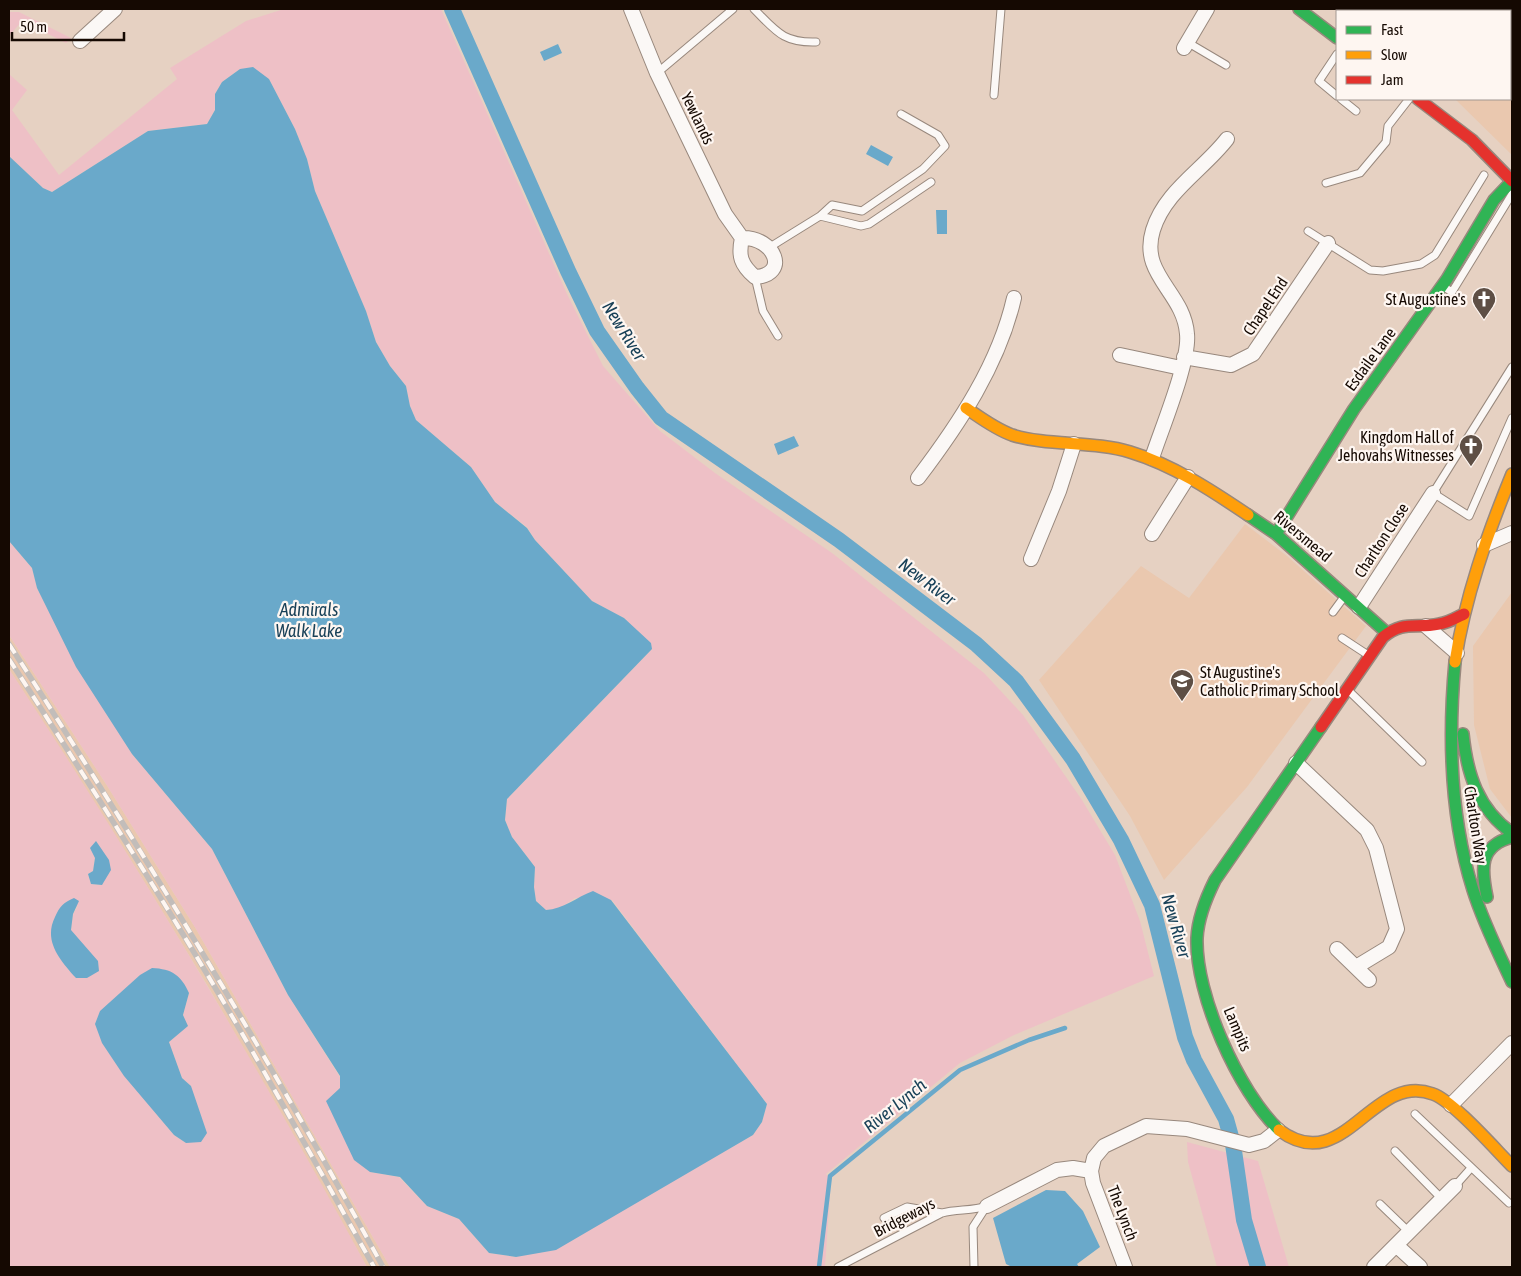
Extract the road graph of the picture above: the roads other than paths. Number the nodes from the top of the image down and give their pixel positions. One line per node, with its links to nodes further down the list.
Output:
1 (115, 9): 9 (street)
2 (631, 9): 14 (street, Yewlands)
3 (733, 9): 14 (lane)
4 (754, 9): 10 (lane)
5 (1001, 9): 15 (lane)
6 (1207, 9): 11 (street)
7 (1299, 9): 8 (street)
8 (1336, 37)
9 (80, 41)
10 (816, 42)
11 (1185, 45): 13 (lane)
12 (1336, 56): 16 (lane)
13 (1226, 65)
14 (657, 73): 30 (street, Yewlands)
15 (994, 95)
16 (1336, 95)
17 (1342, 100): 20 (lane)
18 (1408, 100): 26 (lane)
19 (1426, 101): 24 (street)
20 (1356, 111)
21 (901, 114): 28 (lane)
22 (1227, 139): 38 (street)
23 (1484, 175): 31 (lane)
24 (1510, 176): 34 (street, Esdaile Lane)
25 (931, 182): 28 (lane)
26 (1326, 183)
27 (1512, 194): 34 (lane)
28 (820, 216): 32 (lane)
29 (1308, 231): 31 (lane)
30 (742, 238): 32 (street); 33 (street)
31 (1328, 243): 38 (street, Chapel End)
32 (770, 247): 33 (street)
33 (756, 278): 36 (lane)
34 (1442, 285): 51 (street, Esdaile Lane)
35 (1014, 298): 40 (street)
36 (778, 336)
37 (1120, 355): 38 (street, Chapel End)
38 (1183, 363): 43 (street)
39 (1512, 367): 47 (lane)
40 (966, 408): 42 (street, Riversmead); 45 (street)
41 (1512, 418): 47 (lane)
42 (1074, 444): 43 (street, Riversmead); 53 (street)
43 (1152, 458): 44 (street, Riversmead)
44 (1188, 477): 50 (street); 51 (street, Riversmead)
45 (918, 478)
46 (1510, 479): 48 (street); 52 (street, Charlton Way)
47 (1433, 493): 55 (street, Charlton Close)
48 (1512, 500)
49 (1512, 533): 52 (street)
50 (1152, 534)
51 (1276, 534): 54 (street, Riversmead)
52 (1484, 545): 57 (street, Charlton Way)
53 (1031, 560)
54 (1346, 595): 55 (street, Riversmead); 56 (lane)
55 (1359, 607): 59 (street, Riversmead)
56 (1333, 612)
57 (1464, 614): 58 (street, Lampits); 61 (street, Charlton Way)
58 (1426, 626): 59 (street, Lampits); 61 (street)
59 (1388, 634): 62 (street, Lampits)
60 (1342, 638): 62 (lane)
61 (1456, 653): 64 (street, Charlton Way)
62 (1370, 657): 63 (street, Lampits)
63 (1348, 690): 65 (lane); 66 (street, Lampits)
64 (1454, 699): 67 (street, Charlton Way); 69 (street, Charlton Way)
65 (1422, 762)
66 (1296, 764): 70 (street); 76 (street, Lampits)
67 (1512, 835): 69 (street, Charlton Way)
68 (1337, 949): 70 (street)
69 (1498, 950): 72 (street, Charlton Way)
70 (1356, 967): 71 (street)
71 (1369, 980)
72 (1512, 982)
73 (1512, 1043): 74 (street)
74 (1450, 1105): 76 (street, Lampits); 78 (street, Lampits)
75 (1415, 1114): 79 (lane)
76 (1278, 1130): 80 (street)
77 (1395, 1151): 82 (lane)
78 (1512, 1166)
79 (1472, 1168): 81 (lane); 83 (lane)
80 (1091, 1170): 85 (street); 92 (street, The Lynch)
81 (1455, 1186): 82 (street)
82 (1441, 1198): 88 (street)
83 (1509, 1203)
84 (1380, 1204): 88 (lane)
85 (987, 1206): 86 (lane, Bridgeways); 91 (lane)
86 (942, 1213): 87 (lane); 90 (lane, Bridgeways)
87 (884, 1218)
88 (1409, 1232): 89 (street)
89 (1396, 1245): 93 (street); 94 (street)
90 (838, 1267)
91 (974, 1267)
92 (1125, 1267)
93 (1374, 1267)
94 (1420, 1267)

